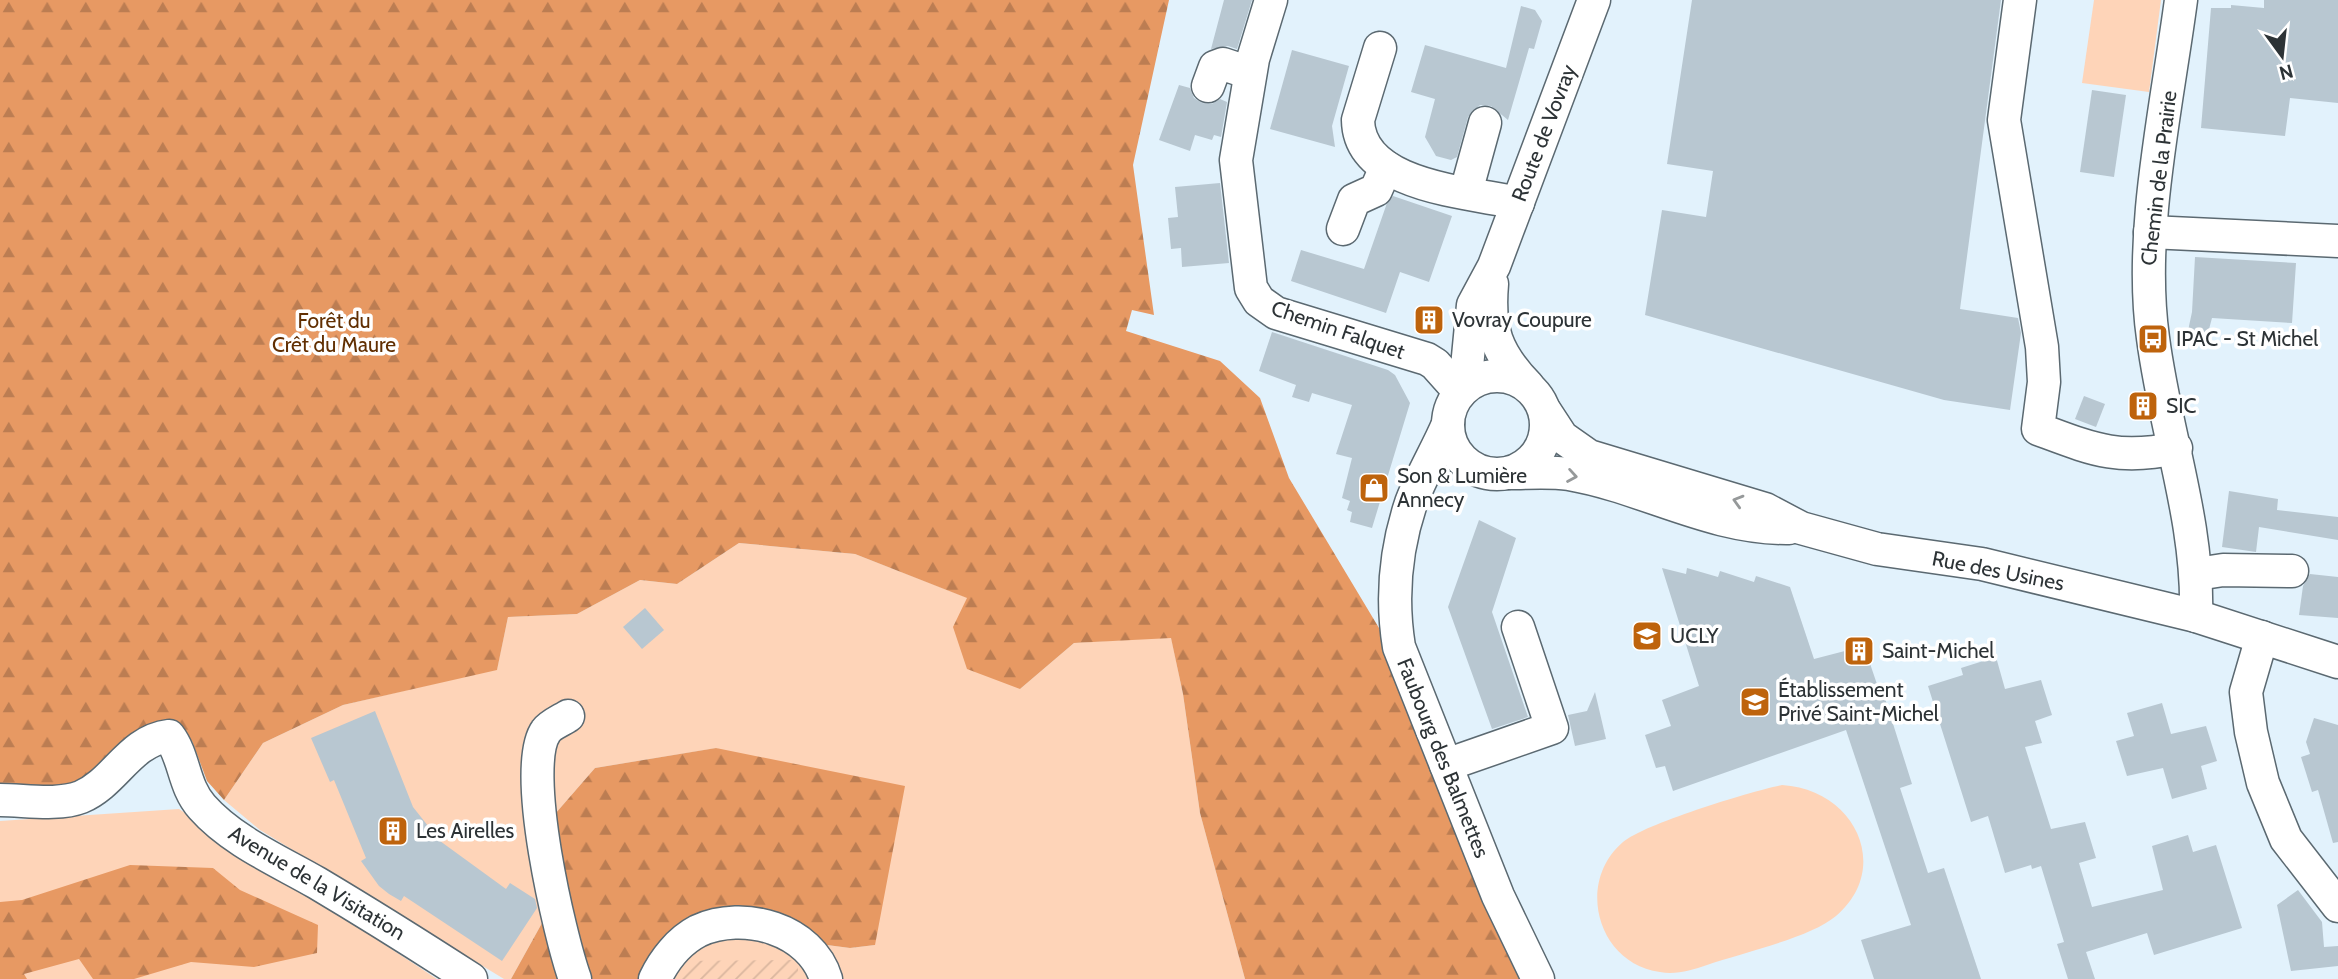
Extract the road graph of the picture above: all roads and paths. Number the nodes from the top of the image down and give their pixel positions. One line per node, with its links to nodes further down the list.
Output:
1 (1271, 0): 6 (street, Chemin Falquet)
2 (1594, 0): 11 (street, Route de Vovray)
3 (2020, 0): 19 (street)
4 (2181, 0): 13 (street, Chemin de la Prairie)
5 (1380, 47): 9 (street)
6 (1250, 74): 7 (street); 16 (street, Chemin Falquet)
7 (1208, 86)
8 (1485, 123): 10 (street)
9 (1386, 167): 10 (street); 12 (street)
10 (1466, 192): 11 (street)
11 (1518, 203): 15 (street, Route de Vovray)
12 (1343, 229)
13 (2150, 232): 14 (street); 19 (street, Chemin de la Prairie)
14 (2338, 242)
15 (1494, 265): 16 (street, Route de Vovray); 17 (street, Route de Vovray)
16 (1460, 392): 17 (street); 18 (street)
17 (1537, 399): 20 (street); 22 (street, Rue des Usines, one-way to 17)
18 (1448, 424): 20 (street); 21 (street, Faubourg des Balmettes)
19 (2176, 448): 24 (street, Chemin de la Prairie)
20 (1498, 474): 21 (street, Faubourg des Balmettes); 22 (street, Rue des Usines, one-way to 22)
21 (1406, 528): 30 (street, Faubourg des Balmettes)
22 (1801, 528): 25 (street, Rue des Usines)
23 (2292, 571): 24 (street)
24 (2197, 574): 25 (street, Chemin de la Prairie)
25 (2196, 616): 27 (street)
26 (1518, 626): 30 (street)
27 (2262, 637): 28 (street); 32 (street)
28 (2338, 662)
29 (568, 716): 34 (street)
30 (1446, 765): 37 (street, Faubourg des Balmettes)
31 (0, 800): 33 (street, Avenue de la Visitation)
32 (2338, 906)
33 (471, 979)
34 (575, 979)
35 (655, 979): 36 (street)
36 (826, 979)
37 (1538, 979)

